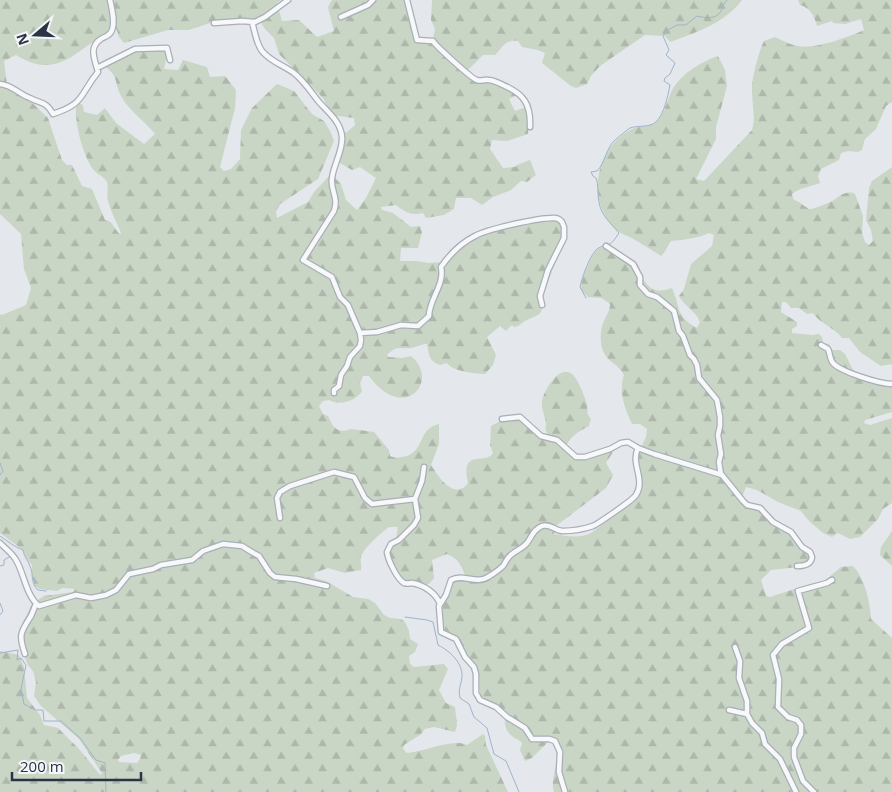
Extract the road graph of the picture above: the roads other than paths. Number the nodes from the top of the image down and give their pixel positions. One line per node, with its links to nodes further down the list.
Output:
1 (110, 0): 9 (street)
2 (288, 0): 6 (street)
3 (373, 0): 5 (street)
4 (406, 0): 11 (street)
5 (341, 17)
6 (252, 22): 7 (street); 14 (street)
7 (214, 23)
8 (170, 60): 9 (street)
9 (96, 68): 10 (street)
10 (0, 84)
11 (530, 127)
12 (606, 246): 21 (street)
13 (542, 305): 14 (street)
14 (360, 333): 17 (street)
15 (821, 345): 16 (street)
16 (892, 384)
17 (334, 393)
18 (502, 419): 19 (street)
19 (638, 448): 21 (street); 29 (street)
20 (424, 467): 22 (street)
21 (721, 475): 25 (street)
22 (415, 499): 23 (street); 29 (street)
23 (280, 518)
24 (0, 543): 28 (street)
25 (797, 566)
26 (832, 580): 36 (street)
27 (327, 586): 28 (street)
28 (36, 604): 31 (street)
29 (440, 604): 34 (street)
30 (735, 647): 33 (street)
31 (25, 654)
32 (729, 710): 33 (street)
33 (747, 714): 35 (street)
34 (565, 792)
35 (796, 792)
36 (814, 792)

